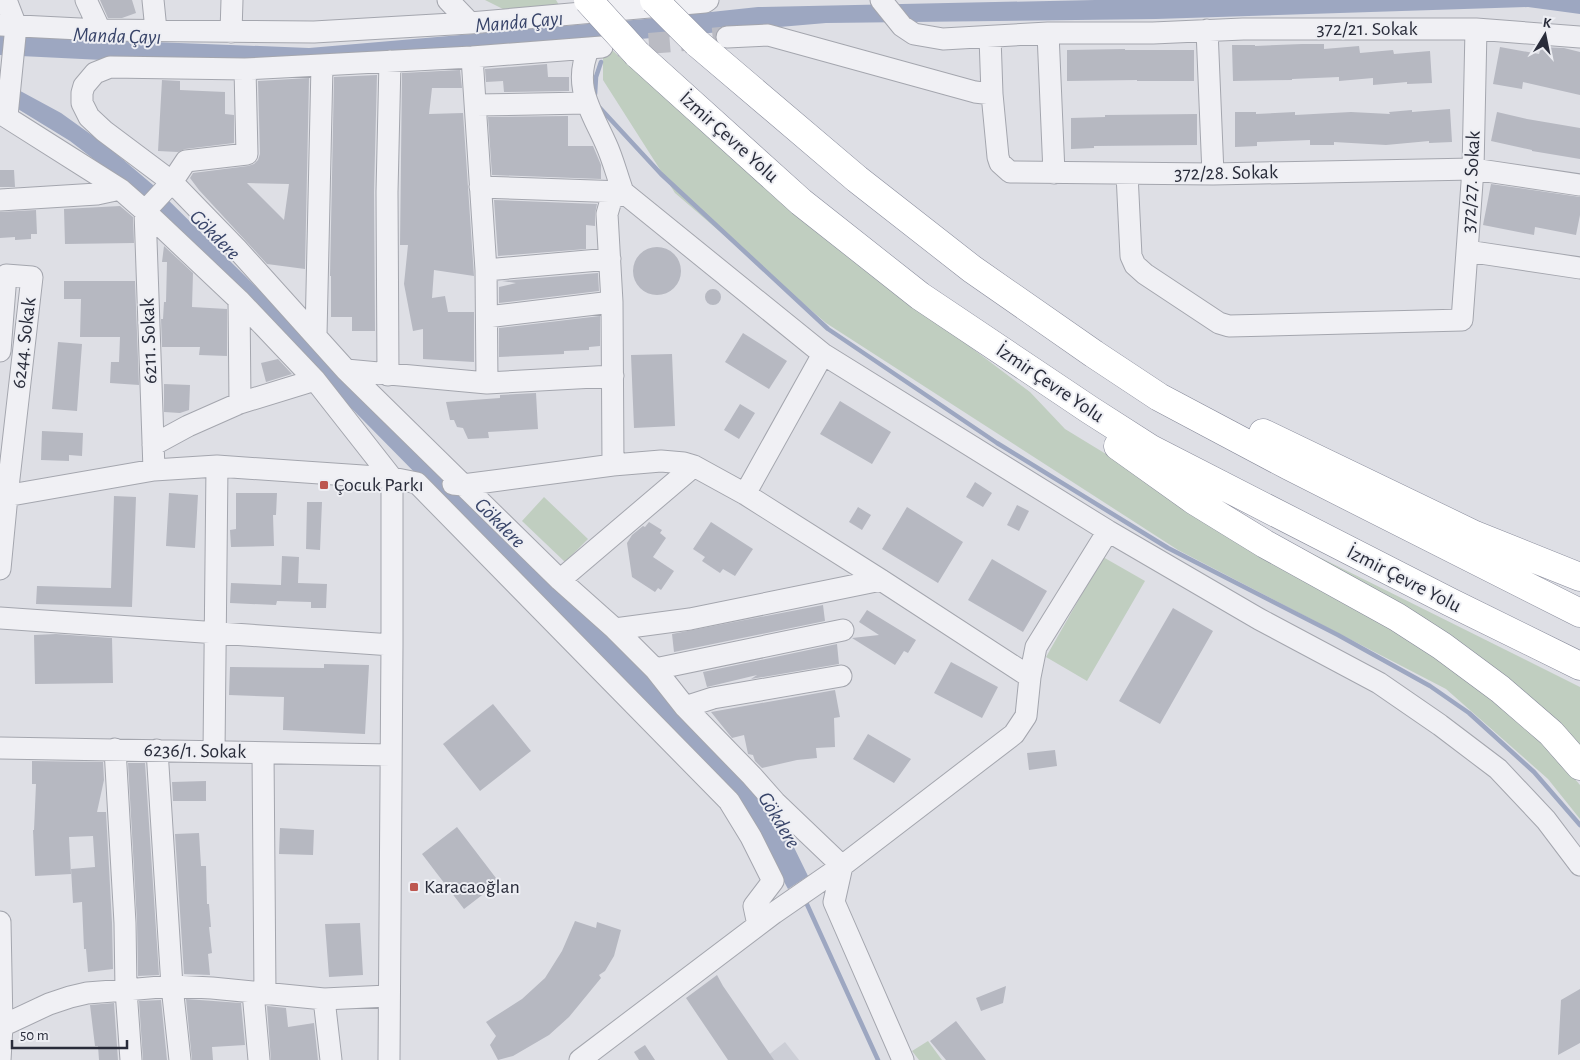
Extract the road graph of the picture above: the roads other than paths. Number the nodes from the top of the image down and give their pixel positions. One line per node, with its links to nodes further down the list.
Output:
1 (6, 0): 11 (street)
2 (86, 0): 13 (street)
3 (153, 0): 14 (street)
4 (232, 0): 16 (street)
5 (448, 0): 10 (street)
6 (588, 0): 56 (highway, İzmir Çevre Yolu, bridge)
7 (654, 0): 51 (highway, bridge)
8 (881, 0): 20 (street, 372/21. Sokak)
9 (706, 1): 10 (street)
10 (470, 23): 18 (street)
11 (10, 28): 13 (street); 29 (street)
12 (1476, 29): 15 (street, 372/21. Sokak); 21 (street, 372/21. Sokak); 30 (street, 372/27. Sokak)
13 (100, 30): 14 (street)
14 (156, 30): 16 (street)
15 (1207, 30): 17 (street, 372/21. Sokak); 33 (street)
16 (231, 32): 18 (street)
17 (1048, 33): 20 (street, 372/21. Sokak); 31 (street)
18 (313, 36): 24 (street)
19 (727, 37): 26 (street)
20 (990, 37): 26 (street, 372/28. Sokak)
21 (1580, 37)
22 (472, 57): 23 (street); 27 (street); 28 (street)
23 (390, 60): 24 (street); 53 (street)
24 (317, 65): 25 (street); 47 (street)
25 (245, 69): 38 (street); 38 (street)
26 (992, 94): 31 (street, 372/28. Sokak)
27 (586, 103): 28 (street); 37 (street)
28 (476, 105): 35 (street)
29 (4, 114): 36 (street)
30 (1473, 169): 33 (street, 372/28. Sokak); 34 (street, 372/28. Sokak); 40 (street, 372/27. Sokak)
31 (1054, 173): 32 (street, 372/28. Sokak)
32 (1127, 174): 33 (street, 372/28. Sokak); 40 (street)
33 (1213, 174)
34 (1580, 185)
35 (480, 187): 37 (street); 43 (street)
36 (120, 189): 38 (street); 39 (street)
37 (622, 192): 41 (street); 50 (street)
38 (157, 198): 44 (street); 47 (street); 60 (street, 6211. Sokak)
39 (0, 200)
40 (1467, 251): 42 (street, 372/27. Sokak)
41 (610, 259): 43 (street); 45 (street)
42 (1580, 268)
43 (486, 270): 46 (street)
44 (239, 300): 55 (street); 58 (street)
45 (612, 302): 46 (street); 54 (street)
46 (487, 318): 57 (street)
47 (316, 335): 52 (street)
48 (25, 336): 49 (street); 49 (street, 6244. Sokak); 59 (street, 6244. Sokak)
49 (1, 339)
50 (822, 354): 68 (street); 70 (street)
51 (1094, 354): 72 (highway); 75 (highway)
52 (346, 370): 53 (street); 67 (street)
53 (388, 375): 57 (street)
54 (613, 376): 57 (street); 61 (street)
55 (315, 380): 58 (street); 65 (street)
56 (1044, 380): 81 (highway, İzmir Çevre Yolu); 92 (highway)
57 (488, 383)
58 (240, 403): 60 (street)
59 (7, 424): 69 (street, 6244. Sokak)
60 (153, 445): 64 (street, 6211. Sokak)
61 (614, 465): 63 (street); 67 (street)
62 (217, 466): 64 (street); 65 (street); 79 (street)
63 (694, 466): 68 (street); 73 (street)
64 (154, 470): 69 (street)
65 (392, 478): 66 (street); 80 (street)
66 (417, 483): 67 (street); 95 (street)
67 (463, 485): 73 (street)
68 (745, 494): 74 (street)
69 (3, 496): 71 (street, 6244. Sokak)
70 (1108, 531): 84 (street); 93 (street)
71 (0, 569)
72 (1580, 577)
73 (560, 580): 77 (street)
74 (881, 580): 77 (street); 84 (street)
75 (1580, 613)
76 (0, 618): 79 (street)
77 (615, 629): 82 (street)
78 (843, 630): 82 (street)
79 (216, 633): 80 (street); 89 (street)
80 (392, 645): 91 (street)
81 (1580, 666)
82 (655, 669): 85 (street)
83 (841, 676): 85 (street)
84 (1030, 677): 94 (street)
85 (685, 707): 94 (street)
86 (0, 748): 87 (street, 6236/1. Sokak)
87 (115, 749): 88 (street, 6236/1. Sokak); 98 (street)
88 (157, 750): 89 (street, 6236/1. Sokak); 97 (street)
89 (214, 752): 90 (street, 6236/1. Sokak)
90 (263, 752): 91 (street, 6236/1. Sokak); 99 (street)
91 (390, 755): 100 (street)
92 (1580, 766)
93 (1580, 865)
94 (842, 866): 95 (street); 109 (street)
95 (766, 919): 108 (street)
96 (0, 922): 102 (street)
97 (172, 986): 98 (street); 99 (street); 104 (street)
98 (126, 990): 102 (street); 103 (street)
99 (259, 993): 101 (street); 105 (street)
100 (388, 996): 101 (street); 107 (street)
101 (324, 999): 106 (street)
102 (1, 1044)
103 (131, 1060)
104 (180, 1060)
105 (259, 1060)
106 (331, 1060)
107 (388, 1060)
108 (580, 1060)
109 (903, 1060)

